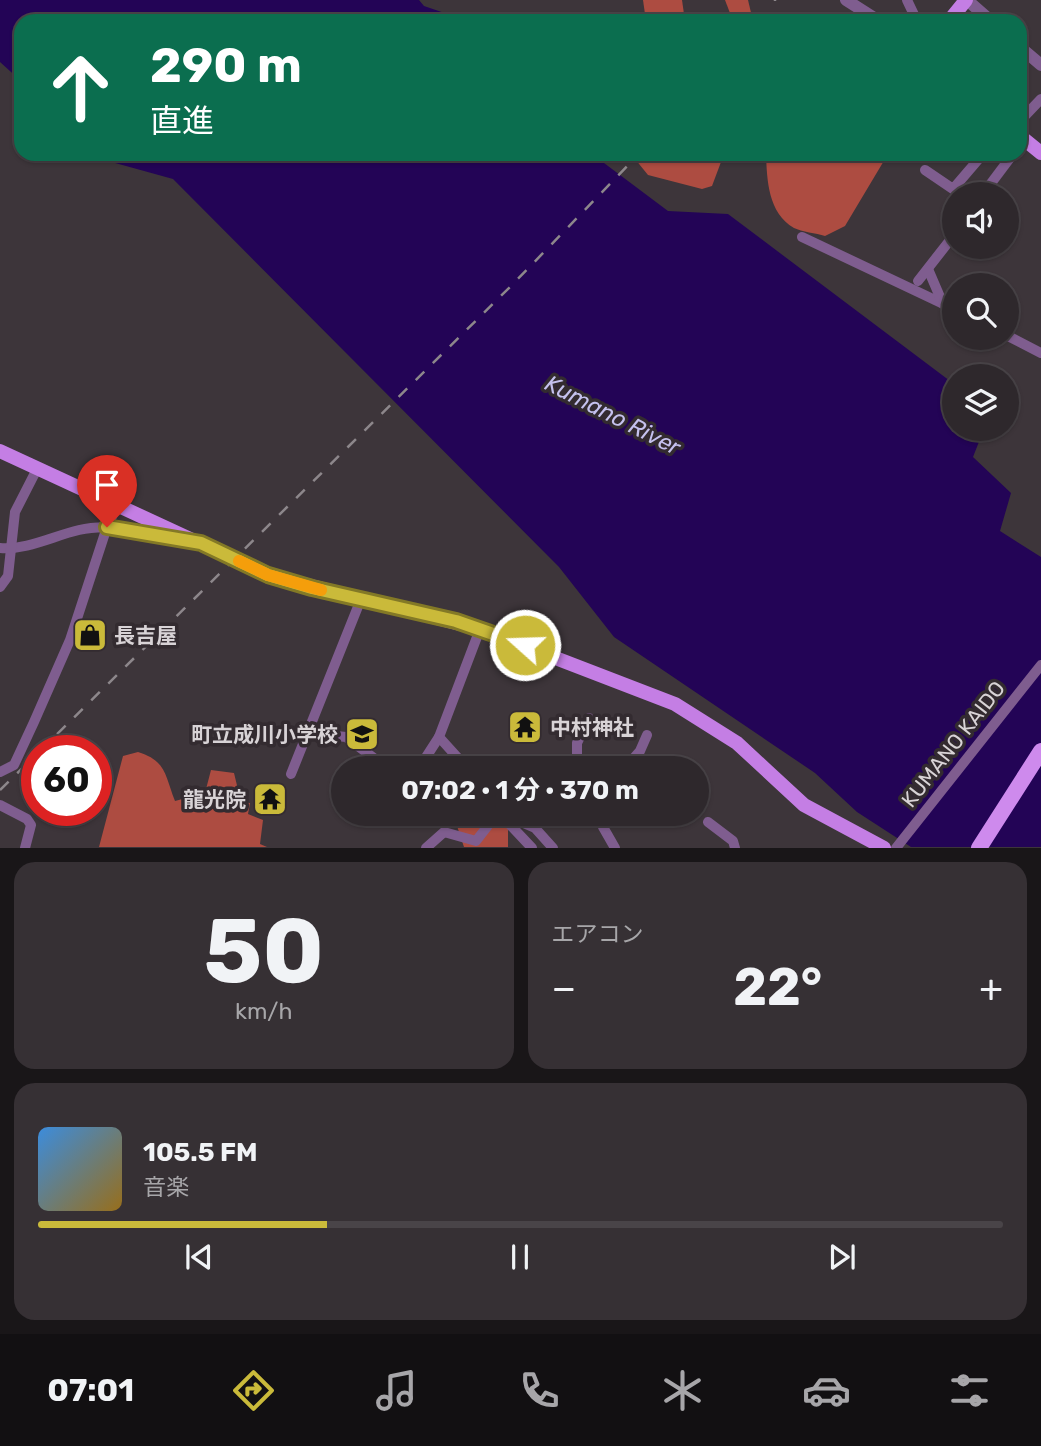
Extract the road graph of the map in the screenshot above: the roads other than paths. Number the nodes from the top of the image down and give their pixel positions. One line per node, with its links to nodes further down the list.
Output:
1 (846, 0): 3 (street)
2 (966, 0): 4 (main road); 5 (street)
3 (868, 14)
4 (955, 14)
5 (983, 14)
6 (1027, 53): 7 (street)
7 (1041, 65)
8 (1041, 99): 9 (street)
9 (1027, 114)
10 (977, 161): 12 (street)
11 (1008, 161): 13 (street)
12 (925, 170)
13 (992, 182)
14 (802, 237): 19 (street)
15 (942, 251): 16 (street)
16 (928, 269): 17 (street); 18 (street)
17 (918, 281)
18 (942, 301)
19 (942, 303)
20 (1019, 341): 21 (street)
21 (1041, 352)
22 (0, 451): 23 (main road)
23 (37, 469): 24 (main road); 28 (street)
24 (117, 506): 25 (street); 26 (main road)
25 (107, 527): 26 (street); 28 (street); 43 (street)
26 (201, 543): 30 (main road)
27 (0, 548): 28 (street)
28 (13, 549): 29 (street)
29 (0, 587)
30 (361, 599): 31 (main road); 34 (street)
31 (480, 629): 36 (street); 51 (main road)
32 (1041, 665): 51 (street, KUMANO KAIDO)
33 (589, 719): 41 (street)
34 (308, 733): 38 (street); 44 (street)
35 (647, 735): 42 (street)
36 (439, 737): 39 (street); 40 (street)
37 (1041, 751): 52 (highway)
38 (371, 756)
39 (427, 756)
40 (456, 756)
41 (577, 756)
42 (636, 756)
43 (0, 772)
44 (291, 774)
45 (0, 808): 53 (street)
46 (709, 823): 58 (street)
47 (489, 826): 54 (street)
48 (511, 826): 55 (street)
49 (530, 826): 56 (street)
50 (604, 826): 57 (street)
51 (892, 847)
52 (979, 847)
53 (25, 848)
54 (426, 848)
55 (532, 848)
56 (553, 848)
57 (615, 848)
58 (735, 848)

